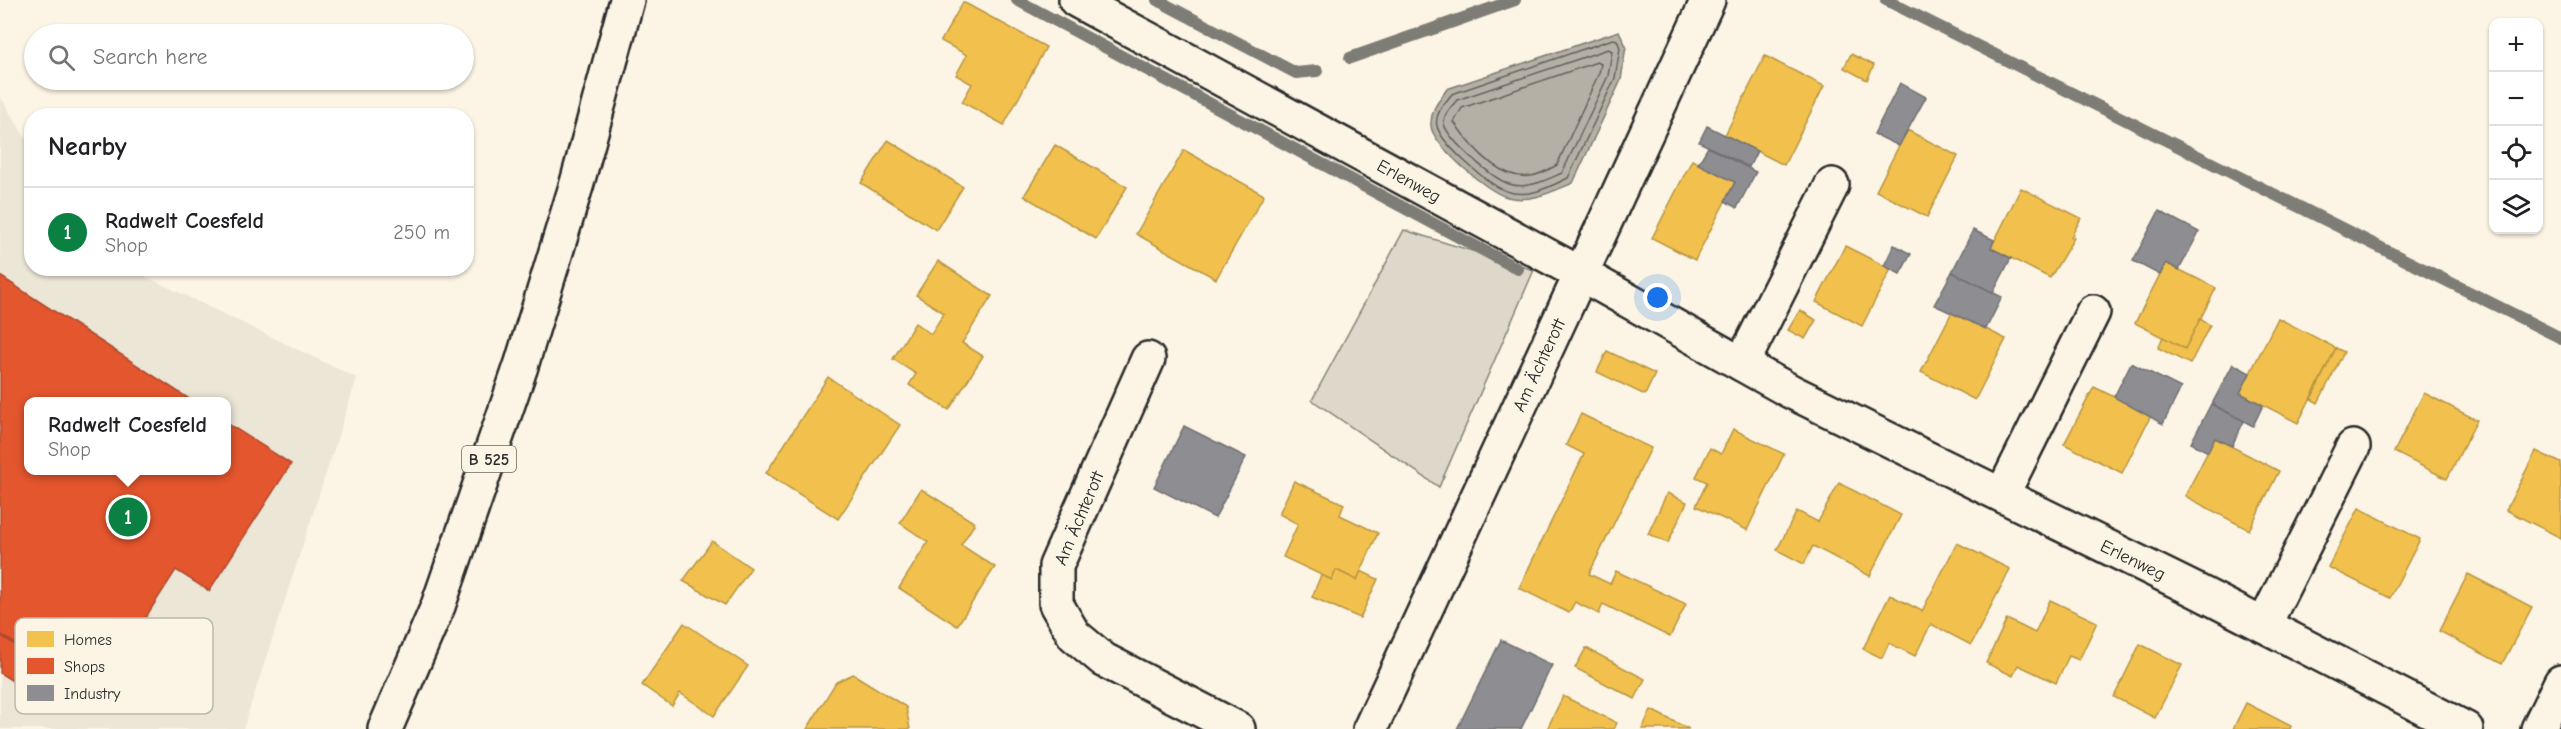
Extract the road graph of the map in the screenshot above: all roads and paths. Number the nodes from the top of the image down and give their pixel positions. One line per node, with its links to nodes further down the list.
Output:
1 (627, 0): 13 (street, B 525)
2 (1076, 0): 5 (street, Erlenweg)
3 (1708, 0): 5 (street, Am Ächterott)
4 (1832, 185): 8 (street)
5 (1581, 274): 8 (street, Erlenweg); 15 (street, Am Ächterott)
6 (2093, 312): 10 (street)
7 (1148, 359): 14 (street, Am Ächterott)
8 (1742, 364): 10 (street, Erlenweg)
9 (2353, 447): 11 (street)
10 (2002, 495): 11 (street, Erlenweg)
11 (2264, 625): 16 (street, Erlenweg)
12 (2561, 682): 17 (street)
13 (385, 729)
14 (1238, 729)
15 (1370, 729)
16 (2466, 729)
17 (2538, 729)

